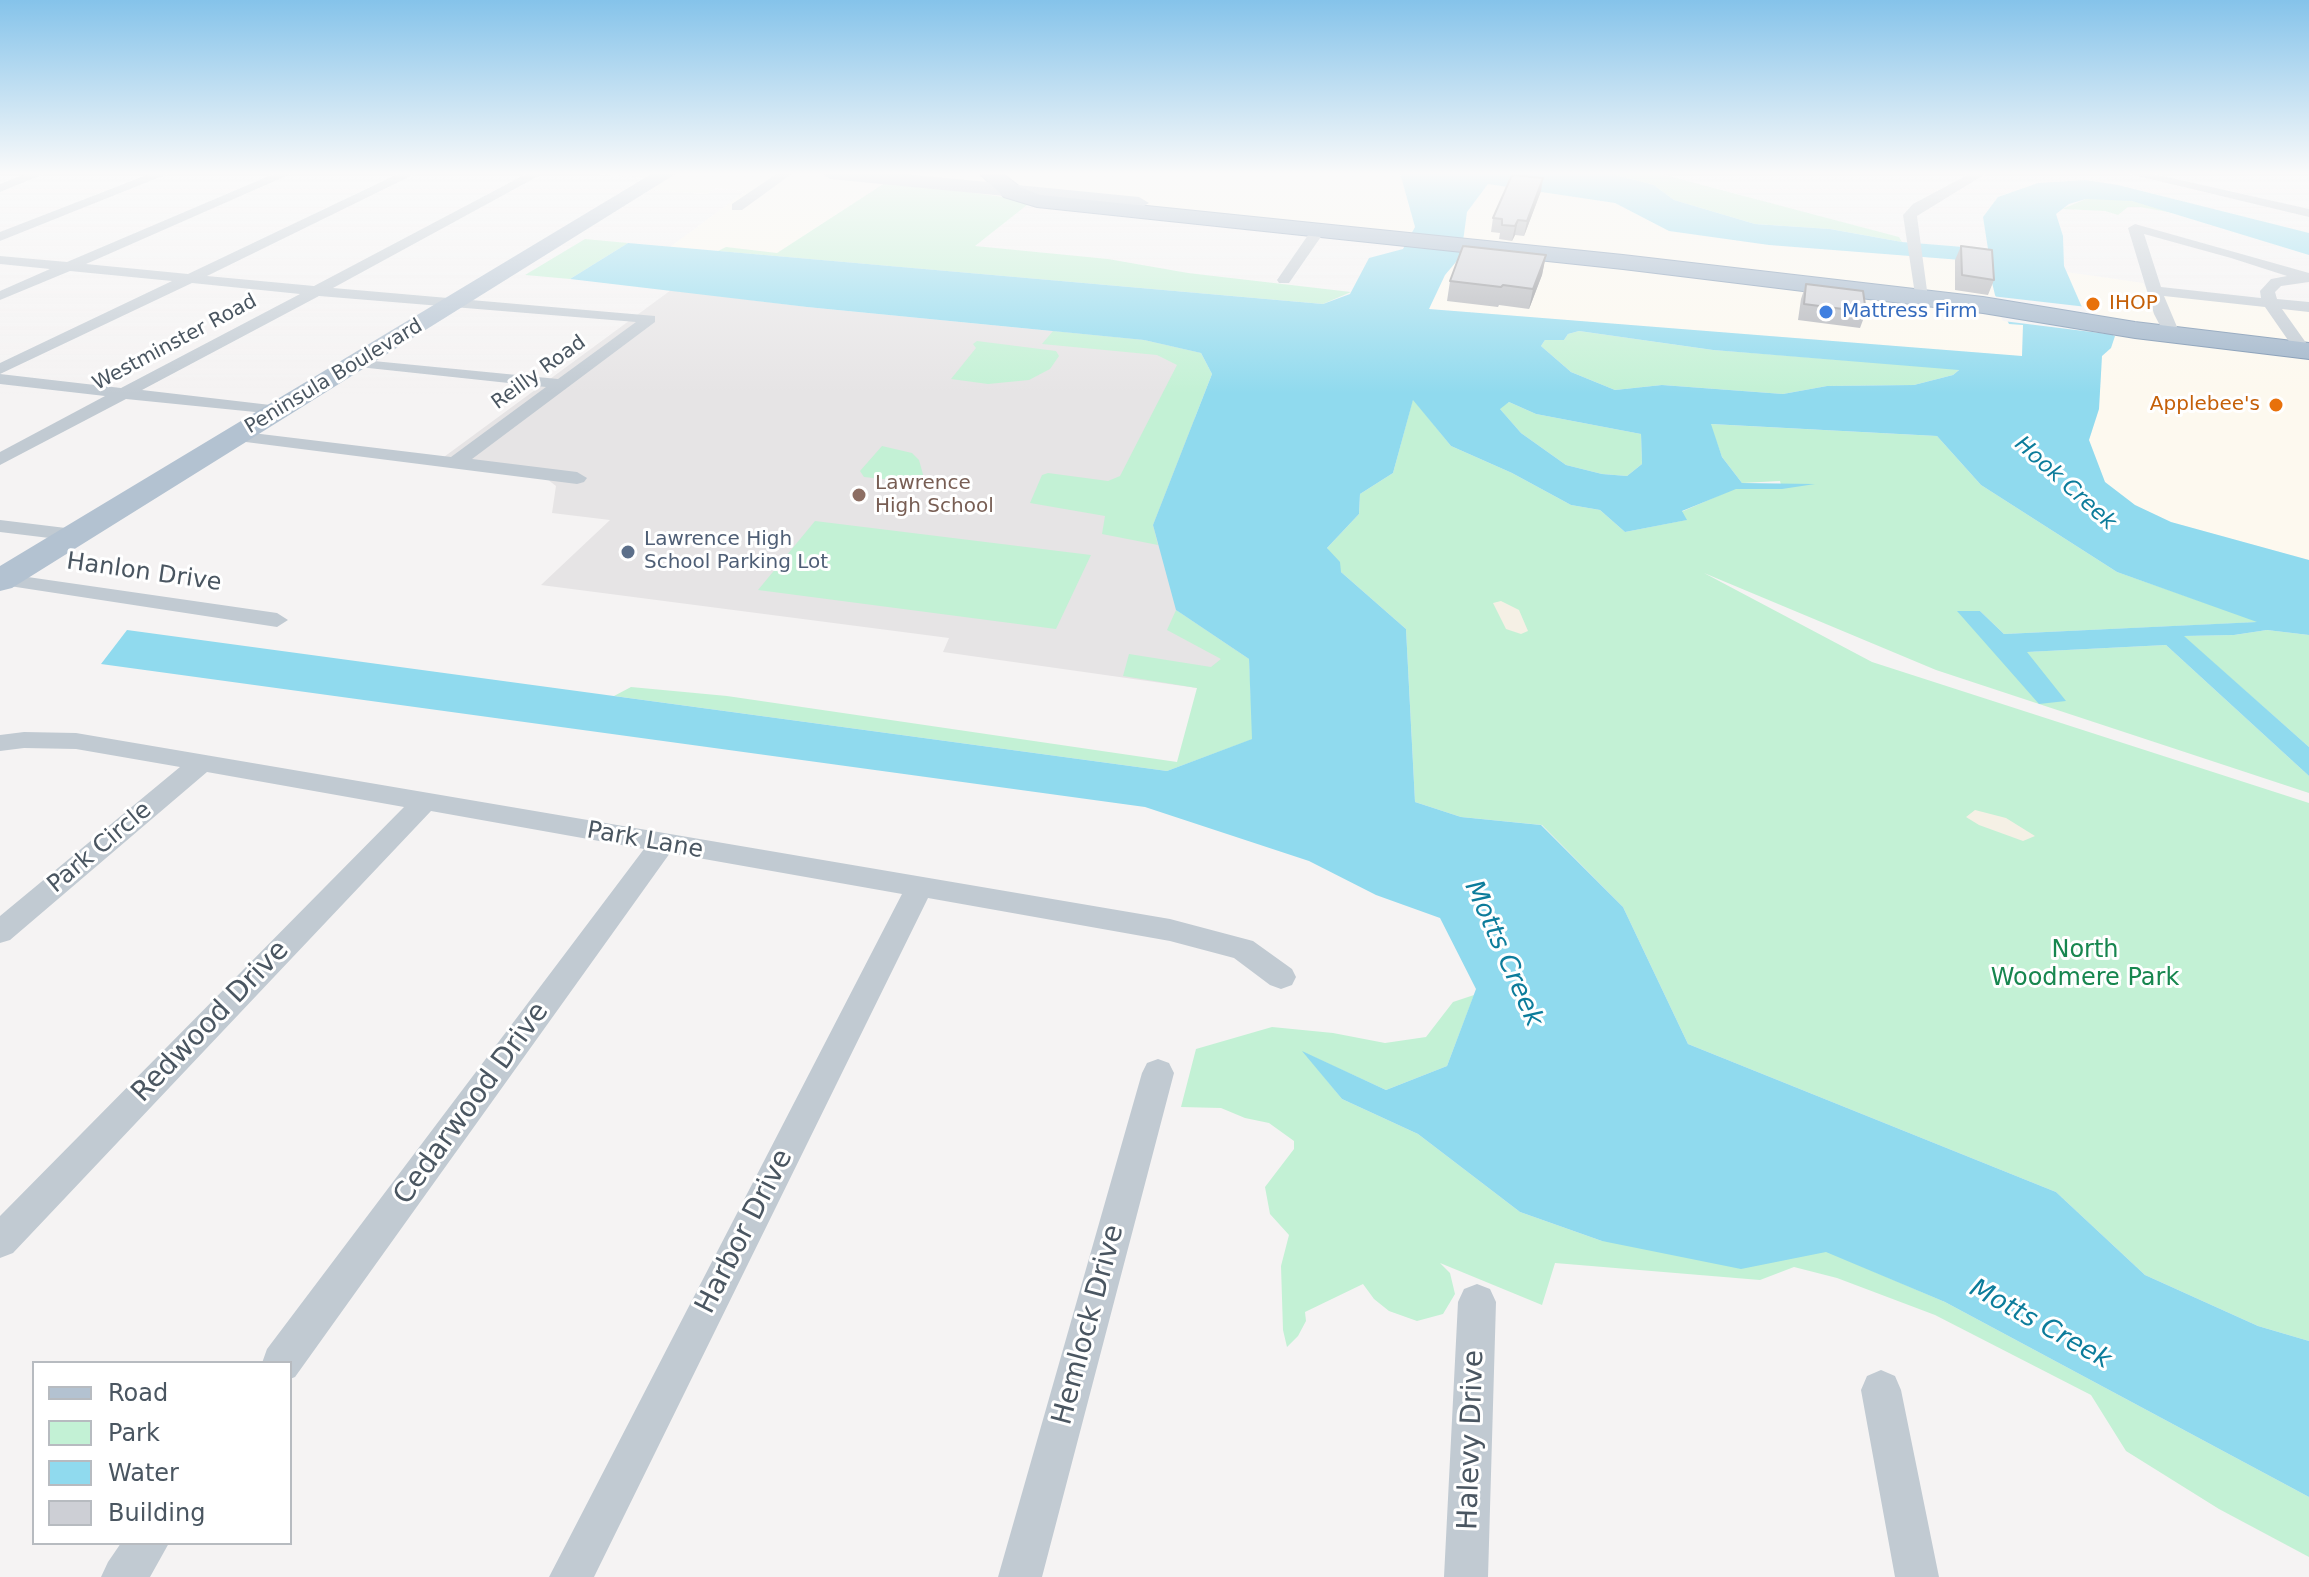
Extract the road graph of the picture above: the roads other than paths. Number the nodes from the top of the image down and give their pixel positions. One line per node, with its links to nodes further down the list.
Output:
1 (114, 247): 11 (street)
2 (256, 247): 13 (street)
3 (400, 247): 15 (street, Westminster Road)
4 (548, 247): 19 (main road, Peninsula Boulevard)
5 (1302, 247): 14 (street)
6 (1493, 247): 18 (highway)
7 (1914, 247): 18 (street)
8 (2141, 247): 16 (street)
9 (2201, 247): 12 (street)
10 (0, 260): 11 (street)
11 (69, 266): 13 (street); 17 (street)
12 (2308, 277): 20 (street)
13 (190, 278): 15 (street); 25 (street)
14 (1284, 280)
15 (316, 291): 19 (street); 28 (street, Westminster Road)
16 (2154, 291): 20 (street); 22 (street)
17 (0, 296)
18 (1921, 298): 22 (highway)
19 (456, 303): 24 (main road, Peninsula Boulevard); 27 (street, Reilly Road)
20 (2270, 303): 21 (street); 23 (street)
21 (2309, 307)
22 (2169, 329): 23 (highway)
23 (2304, 345)
24 (359, 362): 27 (street); 29 (main road, Peninsula Boulevard)
25 (0, 369)
26 (0, 379): 28 (street)
27 (553, 384): 32 (street, Reilly Road)
28 (123, 393): 29 (street); 31 (street, Westminster Road)
29 (279, 411): 30 (main road, Peninsula Boulevard)
30 (236, 436): 32 (street); 35 (main road, Peninsula Boulevard)
31 (0, 459)
32 (455, 463): 33 (street)
33 (577, 478)
34 (0, 526): 35 (street)
35 (74, 535): 36 (main road, Peninsula Boulevard)
36 (1, 580): 37 (street, Hanlon Drive)
37 (277, 620)
38 (0, 743): 39 (street, Park Lane)
39 (200, 764): 40 (street, Park Lane); 43 (street, Park Circle)
40 (423, 803): 41 (street, Park Lane); 46 (street, Redwood Drive)
41 (662, 844): 42 (street, Park Lane); 48 (street, Cedarwood Drive)
42 (919, 888): 44 (street, Park Lane); 52 (street, Harbor Drive)
43 (0, 932)
44 (1281, 977)
45 (1158, 1073): 53 (street, Hemlock Drive)
46 (0, 1241)
47 (1477, 1302): 54 (street, Halevy Drive)
48 (282, 1361)
49 (1881, 1390): 55 (street)
50 (147, 1545): 51 (street)
51 (123, 1577)
52 (571, 1577)
53 (1020, 1577)
54 (1466, 1577)
55 (1917, 1577)

